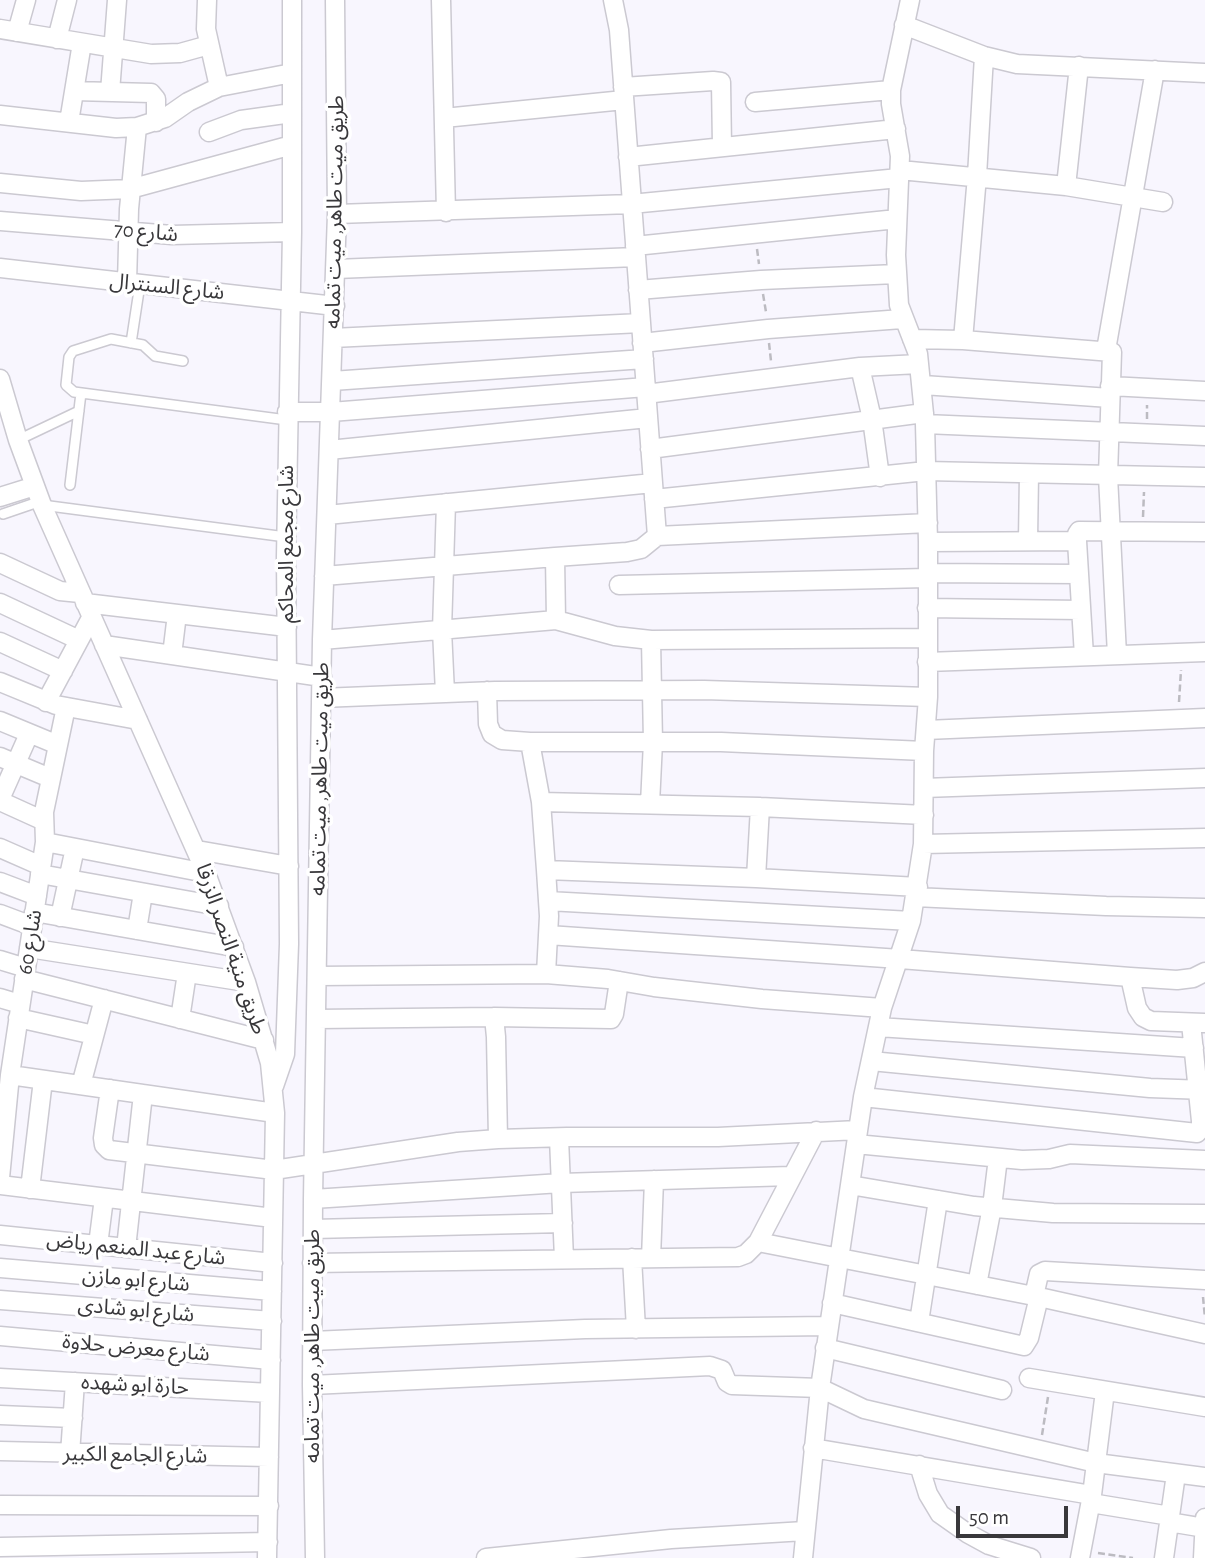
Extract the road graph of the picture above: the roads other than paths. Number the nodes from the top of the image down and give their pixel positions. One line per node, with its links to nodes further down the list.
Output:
1 (26, 0): 11 (street)
2 (67, 0): 12 (street)
3 (117, 0): 15 (street)
4 (207, 0): 14 (street)
5 (292, 0): 19 (street, شارع مجمع المحاكم)
6 (335, 0): 47 (street, طريق ميت طاهر, ميت تمامه)
7 (441, 0): 29 (street)
8 (613, 0): 25 (street)
9 (910, 0): 10 (street)
10 (904, 25): 16 (street); 22 (street)
11 (9, 30): 12 (street)
12 (57, 38): 13 (street)
13 (82, 43): 15 (street); 23 (street)
14 (209, 45): 15 (street); 21 (street)
15 (114, 48): 24 (street)
16 (984, 56): 17 (street); 39 (street)
17 (1079, 66): 18 (street); 41 (street)
18 (1155, 70): 20 (street); 43 (street)
19 (292, 73): 21 (street); 27 (street, شارع مجمع المحاكم)
20 (1205, 73)
21 (219, 87): 31 (street)
22 (891, 90): 26 (street); 33 (street)
23 (74, 91): 24 (street); 30 (street)
24 (110, 92): 31 (street)
25 (624, 94): 29 (street); 36 (street); 37 (street)
26 (755, 102)
27 (292, 113): 34 (street); 35 (street, شارع مجمع المحاكم)
28 (0, 116): 30 (street)
29 (444, 118): 46 (street)
30 (69, 122): 32 (street)
31 (156, 122): 32 (street)
32 (138, 127): 42 (street)
33 (896, 129): 36 (street); 38 (street)
34 (209, 132)
35 (292, 145): 42 (street); 51 (street, شارع مجمع المحاكم)
36 (722, 147): 37 (street)
37 (628, 156): 45 (street)
38 (900, 174): 39 (street); 45 (street); 48 (street)
39 (977, 176): 41 (street); 64 (street)
40 (0, 183): 42 (street)
41 (1066, 186): 43 (street)
42 (130, 188): 50 (street)
43 (1133, 197): 44 (street); 66 (street)
44 (1163, 202)
45 (631, 204): 46 (street); 52 (street)
46 (446, 212): 47 (street)
47 (337, 214): 54 (street, طريق ميت طاهر, ميت تمامه)
48 (897, 219): 52 (street); 55 (street)
49 (0, 220): 50 (street, شارع 70)
50 (127, 231): 51 (street, شارع 70); 56 (street)
51 (292, 232): 58 (street, شارع مجمع المحاكم)
52 (635, 252): 54 (street); 57 (street)
53 (0, 268): 56 (street, شارع السنترال)
54 (336, 269): 59 (street, طريق ميت طاهر, ميت تمامه)
55 (896, 274): 57 (street); 60 (street)
56 (133, 283): 58 (street, شارع السنترال); 65 (lane)
57 (638, 290): 61 (street)
58 (291, 301): 59 (street, شارع السنترال); 80 (street, شارع مجمع المحاكم)
59 (335, 306): 62 (street, طريق ميت طاهر, ميت تمامه)
60 (902, 319): 63 (street); 67 (street)
61 (641, 323): 62 (street); 67 (street)
62 (333, 338): 72 (street, طريق ميت طاهر, ميت تمامه)
63 (912, 339): 64 (street); 69 (street)
64 (963, 340): 66 (street)
65 (131, 343): 68 (lane); 77 (lane)
66 (1106, 350): 76 (street)
67 (643, 351): 72 (street); 74 (street)
68 (183, 361)
69 (919, 364): 70 (street); 73 (street)
70 (860, 367): 74 (street); 83 (street)
71 (0, 379): 86 (street, طريق منية النصر الزرقا)
72 (332, 381): 79 (street, طريق ميت طاهر, ميت تمامه)
73 (923, 385): 76 (street); 82 (street)
74 (646, 390): 79 (street); 81 (street)
75 (1205, 391): 76 (street)
76 (1110, 392): 84 (street)
77 (81, 393): 78 (lane); 80 (lane)
78 (79, 411): 86 (lane); 94 (lane)
79 (331, 412): 80 (street); 88 (street, طريق ميت طاهر, ميت تمامه)
80 (287, 416): 103 (street, شارع مجمع المحاكم)
81 (648, 418): 87 (street); 88 (street)
82 (925, 418): 83 (street); 84 (street); 89 (street)
83 (872, 419): 87 (street); 92 (street)
84 (1108, 433): 85 (street); 91 (street)
85 (1205, 436)
86 (18, 440): 96 (street, طريق منية النصر الزرقا)
87 (650, 449): 95 (street)
88 (329, 450): 99 (street, طريق ميت طاهر, ميت تمامه)
89 (926, 471): 90 (street); 92 (street); 100 (street)
90 (1029, 474): 91 (street); 105 (street)
91 (1108, 476): 93 (street); 101 (street)
92 (880, 477): 95 (street)
93 (1205, 477)
94 (70, 485)
95 (653, 491): 97 (street); 104 (street)
96 (39, 497): 98 (street); 103 (lane); 116 (street, طريق منية النصر الزرقا)
97 (446, 503): 99 (street); 110 (street)
98 (2, 506)
99 (327, 515): 113 (street, طريق ميت طاهر, ميت تمامه)
100 (928, 523): 104 (street); 107 (street)
101 (1110, 530): 102 (street); 106 (street); 131 (street)
102 (1205, 532)
103 (286, 537): 121 (street, شارع مجمع المحاكم)
104 (657, 537): 108 (street)
105 (1028, 540): 106 (street); 107 (street)
106 (1077, 541): 111 (street)
107 (928, 542): 112 (street)
108 (555, 557): 110 (street); 120 (street)
109 (0, 563): 116 (street)
110 (445, 567): 113 (street); 122 (street)
111 (1079, 574): 112 (street); 118 (street)
112 (927, 575): 114 (street); 117 (street)
113 (324, 576): 125 (street, طريق ميت طاهر, ميت تمامه)
114 (619, 585)
115 (0, 603): 124 (street)
116 (85, 605): 119 (street); 124 (street); 128 (street, طريق منية النصر الزرقا)
117 (927, 608): 118 (street); 123 (street)
118 (1081, 610): 132 (street)
119 (177, 614): 121 (street); 130 (street)
120 (556, 620): 122 (street); 126 (street)
121 (287, 626): 135 (street, شارع مجمع المحاكم)
122 (442, 630): 125 (street); 140 (street)
123 (927, 638): 126 (street); 133 (street)
124 (79, 640): 134 (street)
125 (322, 640): 136 (street, طريق ميت طاهر, ميت تمامه)
126 (651, 640): 138 (street)
127 (0, 642): 134 (street)
128 (104, 645): 130 (street); 146 (street, طريق منية النصر الزرقا)
129 (1205, 652): 131 (street)
130 (172, 655): 135 (street)
131 (1117, 655): 132 (street)
132 (1084, 656): 133 (street)
133 (927, 662): 141 (street)
134 (63, 671): 143 (street)
135 (288, 672): 136 (street); 170 (street, شارع مجمع المحاكم)
136 (321, 677): 142 (street, طريق ميت طاهر, ميت تمامه)
137 (0, 682): 143 (street)
138 (653, 690): 139 (street); 141 (street); 151 (street)
139 (487, 691): 140 (street); 150 (street)
140 (445, 693): 142 (street)
141 (928, 697): 148 (street)
142 (321, 698): 196 (street, طريق ميت طاهر, ميت تمامه)
143 (46, 702): 144 (street)
144 (66, 707): 146 (street); 152 (street, شارع 60)
145 (1205, 718): 148 (street)
146 (138, 720): 169 (street, طريق منية النصر الزرقا)
147 (0, 721): 149 (street)
148 (926, 730): 153 (street)
149 (29, 734): 152 (street); 154 (street)
150 (530, 742): 151 (street); 159 (street)
151 (653, 742): 153 (street); 160 (street)
152 (58, 745): 155 (street, شارع 60)
153 (924, 751): 157 (street)
154 (8, 760): 155 (street); 158 (street)
155 (50, 778): 163 (street, شارع 60)
156 (1205, 778): 157 (street)
157 (924, 788): 162 (street)
158 (0, 800): 163 (street)
159 (541, 802): 160 (street); 172 (street)
160 (650, 804): 161 (street)
161 (760, 807): 162 (street); 174 (street)
162 (924, 815): 166 (street)
163 (44, 821): 165 (street, شارع 60)
164 (1205, 838): 166 (street)
165 (45, 842): 168 (street); 171 (street, شارع 60)
166 (923, 844): 178 (street)
167 (0, 848): 171 (street)
168 (75, 848): 173 (street); 175 (street)
169 (197, 850): 170 (street); 173 (street, طريق منية النصر الزرقا)
170 (289, 866): 216 (street, شارع مجمع المحاكم)
171 (41, 870): 175 (street); 182 (street, شارع 60)
172 (546, 870): 174 (street); 179 (street)
173 (206, 873): 180 (street, طريق منية النصر الزرقا)
174 (756, 877): 178 (street)
175 (68, 879): 177 (street); 184 (street)
176 (0, 882): 182 (street)
177 (143, 892): 180 (street); 186 (street)
178 (917, 892): 181 (street); 185 (street)
179 (548, 901): 185 (street); 187 (street)
180 (219, 906): 188 (street, طريق منية النصر الزرقا)
181 (1205, 908)
182 (35, 911): 183 (street); 184 (street); 189 (street, شارع 60)
183 (0, 914)
184 (60, 917): 186 (street)
185 (911, 921): 190 (street)
186 (136, 930): 188 (street)
187 (548, 935): 190 (street); 195 (street)
188 (234, 947): 199 (street, طريق منية النصر الزرقا)
189 (29, 948): 193 (street); 194 (street, شارع 60)
190 (900, 959): 197 (street); 202 (street)
191 (0, 960): 194 (street)
192 (1205, 972): 197 (street)
193 (187, 973): 199 (street); 204 (street)
194 (25, 974): 201 (street); 206 (street, شارع 60)
195 (546, 974): 196 (street); 198 (street)
196 (318, 976): 205 (street, طريق ميت طاهر, ميت تمامه)
197 (1130, 978): 207 (street)
198 (619, 981): 202 (street); 203 (street)
199 (246, 982): 210 (street, طريق منية النصر الزرقا)
200 (0, 998): 206 (street)
201 (104, 999): 204 (street); 209 (street)
202 (882, 1008): 208 (street)
203 (494, 1017): 205 (street); 227 (street)
204 (180, 1019): 210 (street)
205 (317, 1019): 231 (street, طريق ميت طاهر, ميت تمامه)
206 (14, 1022): 209 (street); 213 (street, شارع 60)
207 (1198, 1023): 211 (street)
208 (878, 1027): 211 (street); 212 (street)
209 (94, 1035): 215 (street)
210 (264, 1040): 216 (street, طريق منية النصر الزرقا)
211 (1194, 1048): 218 (street)
212 (871, 1061): 218 (street); 221 (street)
213 (7, 1067): 214 (street); 220 (street, شارع 60)
214 (43, 1080): 215 (street); 240 (street)
215 (81, 1085): 217 (street)
216 (274, 1086): 222 (street, طريق منية النصر الزرقا)
217 (110, 1089): 219 (street); 228 (street)
218 (1202, 1090): 221 (street)
219 (143, 1094): 222 (street); 228 (street)
220 (4, 1095): 224 (street, شارع 60)
221 (863, 1097): 225 (street)
222 (275, 1113): 233 (street, طريق منية النصر الزرقا)
223 (816, 1131): 225 (street); 226 (street); 234 (street)
224 (2, 1136): 232 (street, شارع 60)
225 (857, 1137): 229 (street); 239 (street)
226 (559, 1138): 227 (street); 237 (street)
227 (498, 1139): 231 (street)
228 (136, 1154): 233 (street); 244 (street)
229 (998, 1158): 230 (street); 245 (street)
230 (1205, 1160)
231 (314, 1165): 233 (street); 242 (street, طريق ميت طاهر, ميت تمامه)
232 (0, 1167): 235 (street, شارع 60)
233 (274, 1170): 247 (street, طريق منية النصر الزرقا)
234 (791, 1176): 236 (street); 251 (street)
235 (0, 1178)
236 (654, 1180): 237 (street); 256 (street)
237 (561, 1183): 242 (street); 248 (street)
238 (0, 1185): 240 (street)
239 (850, 1185): 243 (street); 254 (street)
240 (30, 1189): 241 (street)
241 (104, 1198): 244 (street); 252 (street)
242 (313, 1199): 249 (street, طريق ميت طاهر, ميت تمامه)
243 (938, 1200): 245 (street); 261 (street)
244 (131, 1201): 247 (street); 253 (street)
245 (992, 1208): 246 (street); 263 (street)
246 (1205, 1214)
247 (274, 1217): 259 (street, طريق منية النصر الزرقا)
248 (563, 1223): 249 (street); 257 (street)
249 (313, 1230): 258 (street, طريق ميت طاهر, ميت تمامه)
250 (0, 1235): 252 (street, شارع عبد المنعم رياض)
251 (758, 1242): 254 (street); 256 (street)
252 (97, 1245): 253 (street, شارع عبد المنعم رياض)
253 (125, 1248): 259 (street, شارع عبد المنعم رياض)
254 (839, 1257): 261 (street); 267 (street)
255 (632, 1258): 256 (street); 257 (street); 271 (street)
256 (652, 1258)
257 (564, 1259): 258 (street)
258 (312, 1263): 274 (street, طريق ميت طاهر, ميت تمامه)
259 (272, 1264): 264 (street, طريق منية النصر الزرقا)
260 (0, 1268): 264 (street, شارع ابو مازن)
261 (926, 1275): 263 (street); 269 (street)
262 (1203, 1280): 265 (street)
263 (977, 1285): 265 (street)
264 (272, 1291): 268 (street, طريق منية النصر الزرقا)
265 (1037, 1296): 269 (street); 272 (street)
266 (0, 1300): 268 (street, شارع ابو شادى)
267 (832, 1303): 269 (street); 270 (street)
268 (272, 1321): 276 (street, طريق منية النصر الزرقا)
269 (919, 1322)
270 (828, 1326): 271 (street); 275 (street)
271 (636, 1329): 274 (street)
272 (1205, 1334)
273 (0, 1336): 276 (street, شارع معرض حلاوة)
274 (312, 1341): 280 (street, طريق ميت طاهر, ميت تمامه)
275 (825, 1348): 281 (street); 282 (street)
276 (271, 1360): 284 (street, طريق منية النصر الزرقا)
277 (0, 1378): 279 (street, حارة ابو شهده)
278 (1029, 1378): 283 (street)
279 (75, 1382): 284 (street, حارة ابو شهده); 287 (street)
280 (312, 1385): 281 (street); 307 (street, طريق ميت طاهر, ميت تمامه)
281 (820, 1388): 288 (street); 292 (street)
282 (1002, 1390)
283 (1105, 1391): 285 (street); 292 (street)
284 (270, 1393): 291 (street, طريق منية النصر الزرقا)
285 (1205, 1407)
286 (0, 1415): 287 (street)
287 (73, 1419): 290 (street)
288 (813, 1448): 293 (street); 302 (street)
289 (0, 1451): 290 (street, شارع الجامع الكبير)
290 (70, 1454): 291 (street, شارع الجامع الكبير)
291 (269, 1457): 298 (street, طريق منية النصر الزرقا)
292 (1096, 1463): 294 (street); 296 (street)
293 (919, 1465): 296 (street); 306 (street)
294 (1176, 1474): 295 (street); 300 (street)
295 (1205, 1477)
296 (1091, 1499): 300 (street); 305 (street)
297 (0, 1505): 298 (street)
298 (268, 1506): 304 (street, طريق منية النصر الزرقا)
299 (1205, 1518): 301 (street)
300 (1170, 1519): 301 (street); 311 (street)
301 (1205, 1528): 312 (street)
302 (805, 1531): 308 (street); 309 (street)
303 (0, 1546): 304 (street)
304 (268, 1550)
305 (1081, 1554)
306 (1007, 1555): 310 (street)
307 (315, 1558)
308 (486, 1558)
309 (803, 1558)
310 (1031, 1558)
311 (1164, 1558)
312 (1203, 1558)

